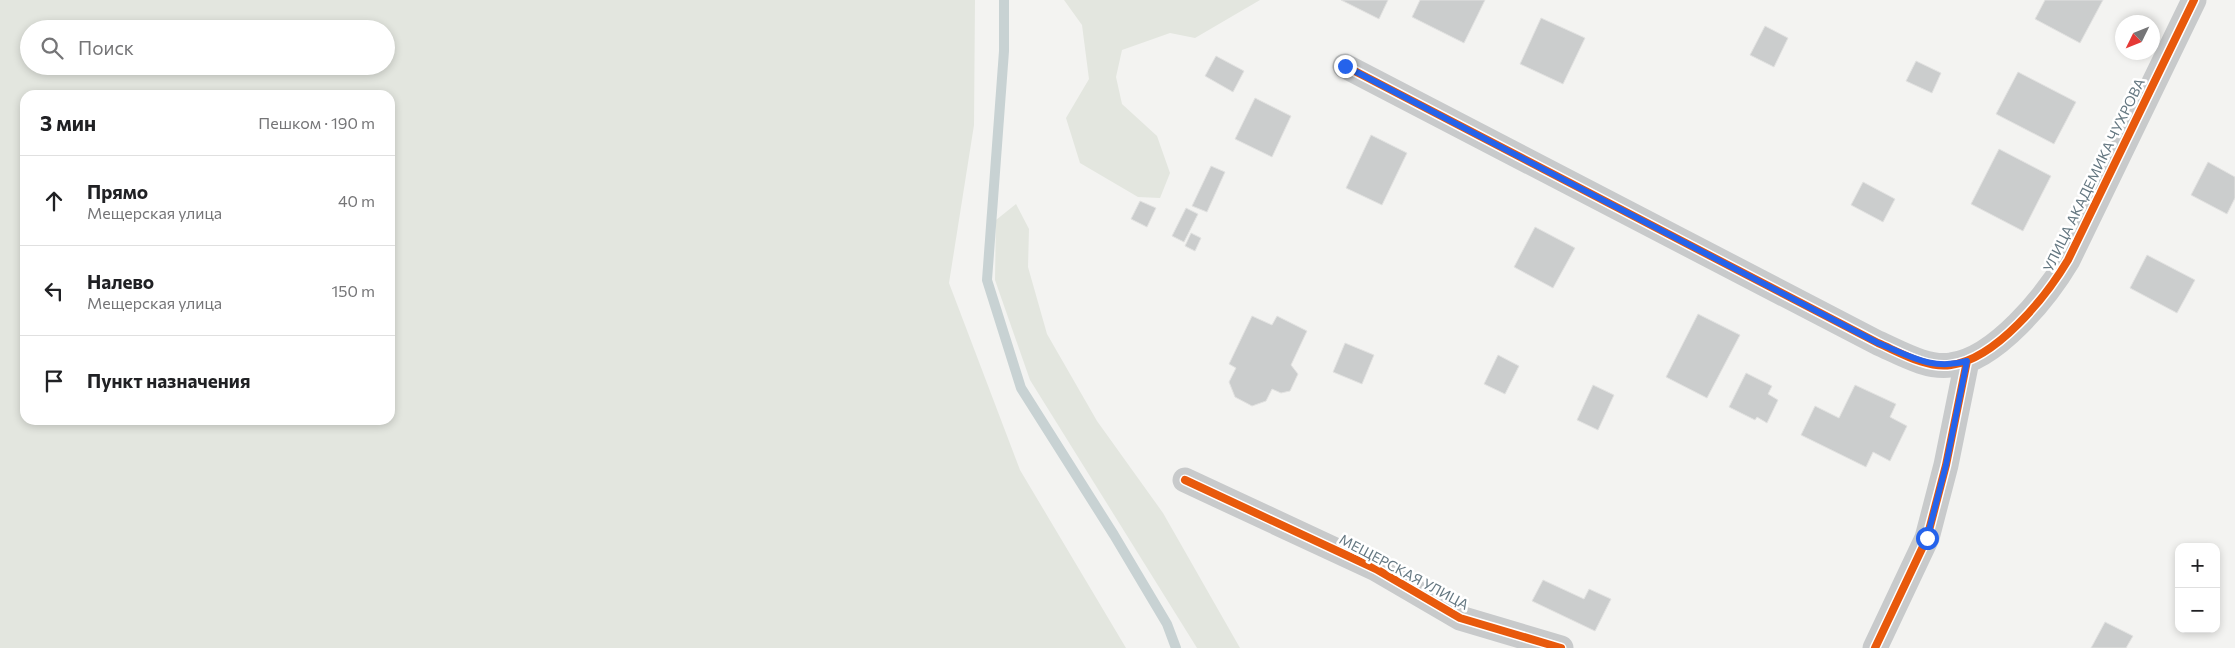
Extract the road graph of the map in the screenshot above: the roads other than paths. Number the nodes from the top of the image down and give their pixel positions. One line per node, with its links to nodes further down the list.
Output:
1 (2194, 0): 3 (street, УЛИЦА АКАДЕМИКА ЧУХРОВА)
2 (1345, 66): 3 (street)
3 (1967, 361): 6 (street)
4 (1185, 480): 5 (street, МЕЩЕРСКАЯ УЛИЦА)
5 (1561, 648)
6 (1875, 648)

